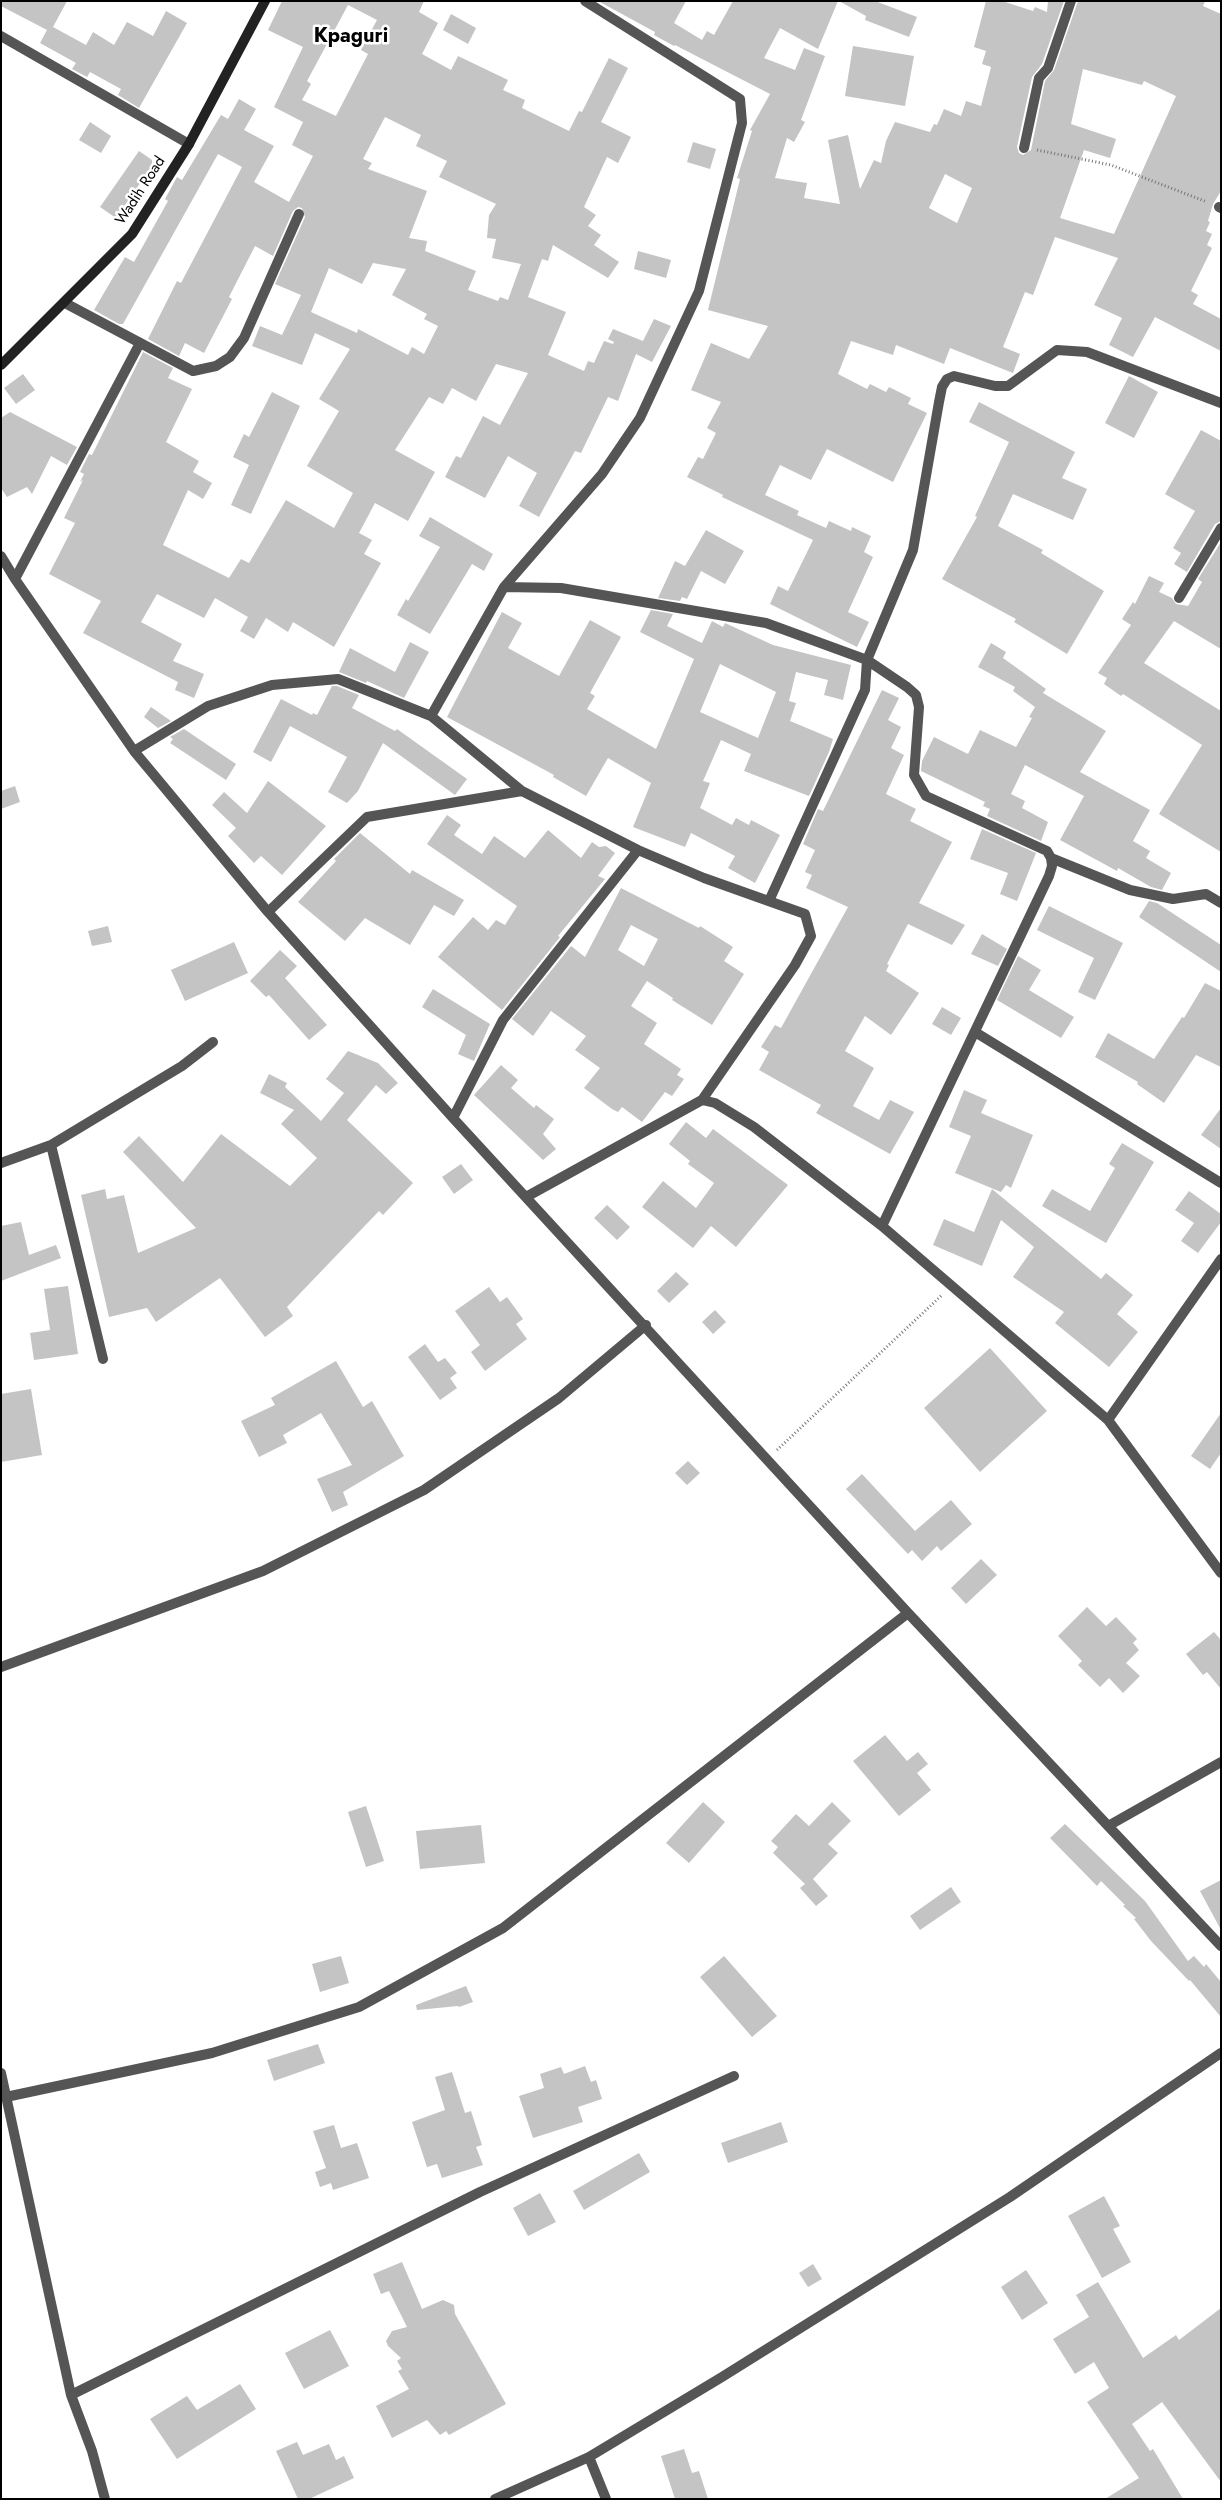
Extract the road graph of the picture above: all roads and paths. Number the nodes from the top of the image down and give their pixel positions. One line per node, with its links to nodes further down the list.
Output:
1 (265, 1): 5 (street, Wadih Road)
2 (585, 1): 16 (street)
3 (1071, 1): 6 (street)
4 (1, 36): 5 (street)
5 (189, 144): 9 (street, Wadih Road)
6 (1024, 148): 7 (path)
7 (1220, 207)
8 (299, 214): 10 (street)
9 (65, 303): 10 (street); 11 (street, Wadih Road)
10 (140, 343): 15 (street)
11 (1, 366)
12 (1221, 403): 18 (street)
13 (1221, 528): 17 (street)
14 (1, 556): 15 (street)
15 (15, 579): 20 (street)
16 (504, 587): 18 (street); 19 (street)
17 (1179, 598)
18 (867, 660): 23 (street); 24 (street)
19 (432, 716): 20 (street); 21 (street)
20 (134, 751): 26 (street)
21 (522, 791): 22 (street); 26 (street)
22 (638, 850): 24 (street); 30 (street)
23 (1051, 858): 25 (street); 27 (street)
24 (768, 901): 29 (street)
25 (1221, 903)
26 (268, 912): 30 (street)
27 (974, 1032): 33 (street); 35 (street)
28 (213, 1042): 31 (street)
29 (702, 1100): 34 (street); 35 (street)
30 (453, 1118): 34 (street)
31 (50, 1145): 32 (street); 39 (street)
32 (1, 1163)
33 (1221, 1183)
34 (526, 1197): 38 (street)
35 (882, 1226): 37 (street)
36 (1221, 1259): 40 (street)
37 (952, 1286): 40 (street); 41 (path)
38 (646, 1325): 41 (street); 44 (street)
39 (103, 1359)
40 (1108, 1420): 42 (street)
41 (768, 1459): 43 (street)
42 (1221, 1573)
43 (908, 1613): 46 (street); 51 (street)
44 (1, 1667)
45 (1221, 1762): 46 (street)
46 (1108, 1826): 47 (street)
47 (1221, 1946)
48 (1221, 2053): 53 (street)
49 (1, 2073): 51 (street)
50 (734, 2076): 52 (street)
51 (6, 2097): 52 (street)
52 (71, 2395): 54 (street)
53 (589, 2457): 55 (street); 56 (street)
54 (105, 2499)
55 (495, 2499)
56 (606, 2499)

